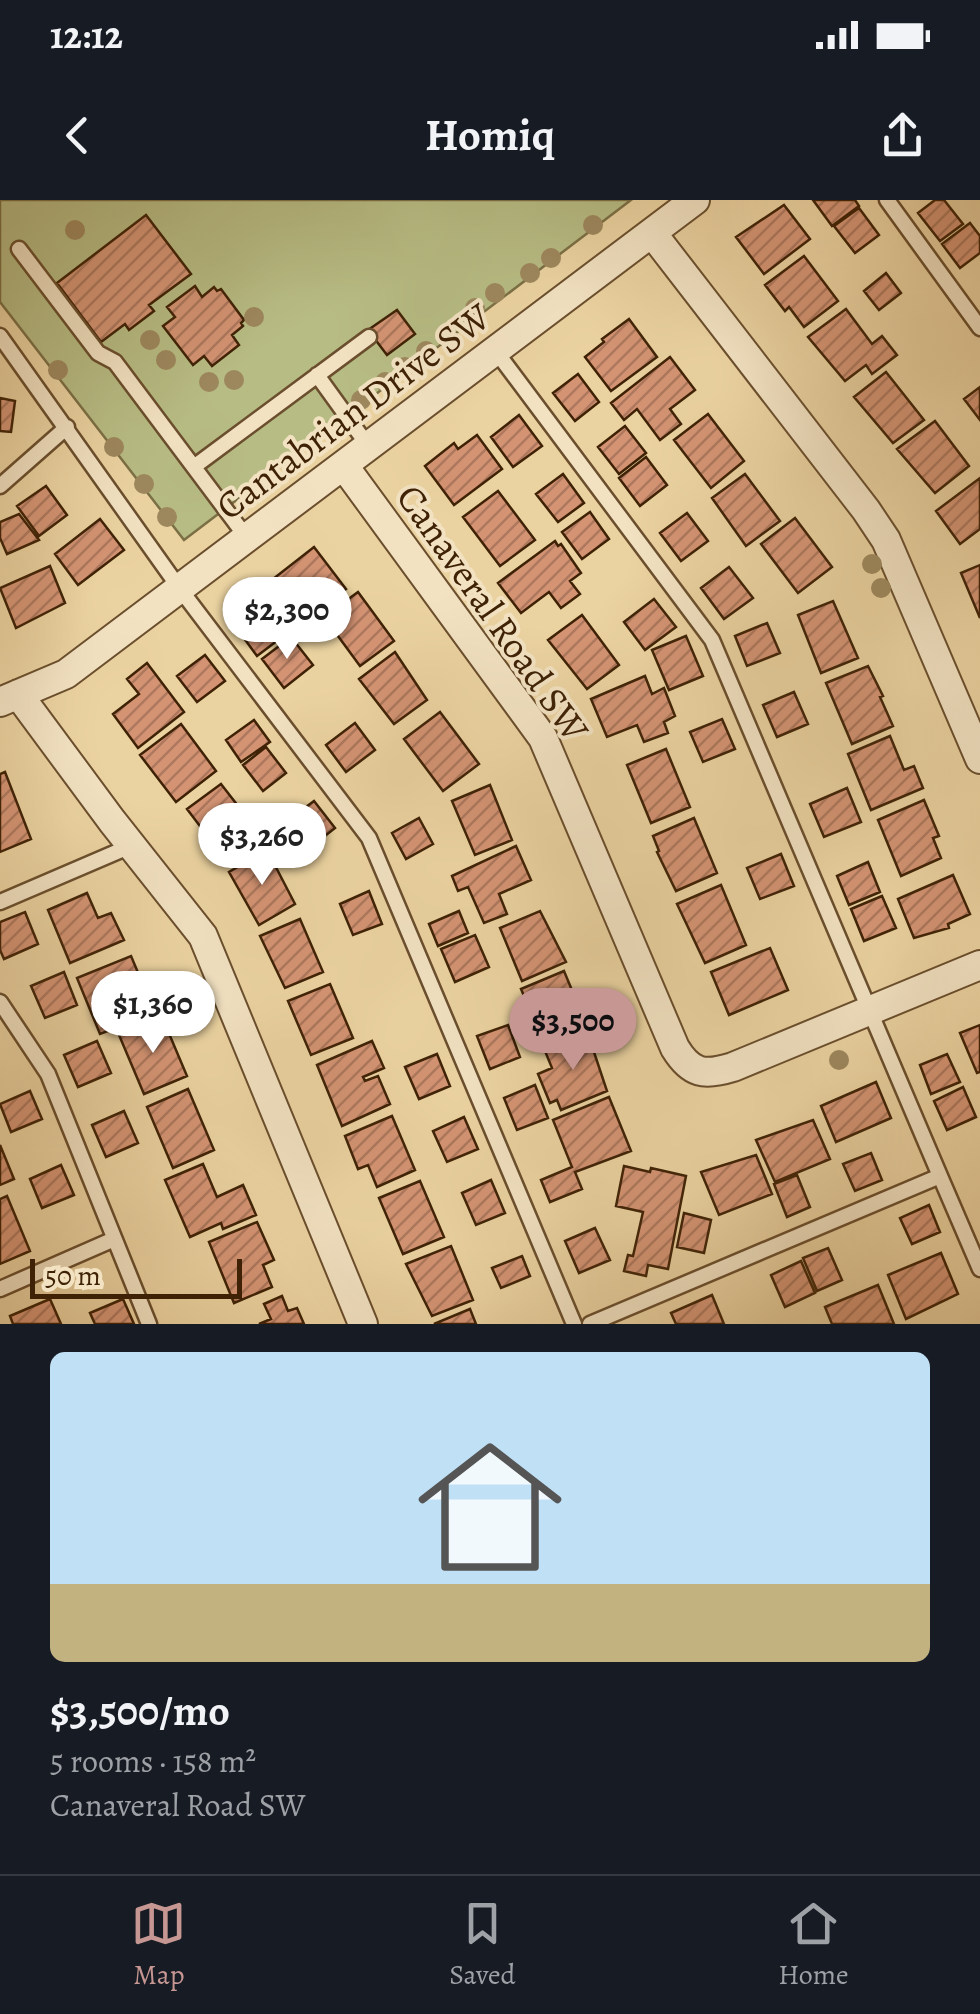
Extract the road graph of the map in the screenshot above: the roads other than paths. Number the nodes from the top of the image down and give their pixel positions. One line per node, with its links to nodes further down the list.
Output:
1 (695, 200): 3 (street, Cantabrian Drive SW)
2 (888, 200): 5 (lane)
3 (652, 233): 8 (street, Cantabrian Drive SW); 18 (street)
4 (19, 249): 12 (lane)
5 (980, 328)
6 (0, 336): 10 (lane)
7 (369, 337): 9 (lane)
8 (495, 350): 11 (street, Cantabrian Drive SW); 23 (lane)
9 (317, 375): 11 (lane); 12 (lane)
10 (67, 427): 14 (lane); 16 (lane)
11 (369, 447): 13 (street, Cantabrian Drive SW)
12 (195, 466): 15 (lane)
13 (344, 466): 15 (street, Cantabrian Drive SW); 23 (street, Canaveral Road SW)
14 (0, 486)
15 (247, 538): 16 (street, Cantabrian Drive SW)
16 (180, 589): 17 (street, Cantabrian Drive SW); 30 (lane)
17 (9, 698): 19 (street)
18 (980, 759)
19 (133, 845): 20 (lane); 29 (street)
20 (0, 902)
21 (980, 965): 23 (street, Canaveral Road SW)
22 (0, 1002): 25 (lane)
23 (870, 1012): 24 (lane)
24 (940, 1176): 26 (lane); 31 (lane)
25 (112, 1240): 27 (lane); 28 (lane)
26 (980, 1269)
27 (0, 1289)
28 (148, 1324)
29 (363, 1324)
30 (574, 1324)
31 (590, 1324)

